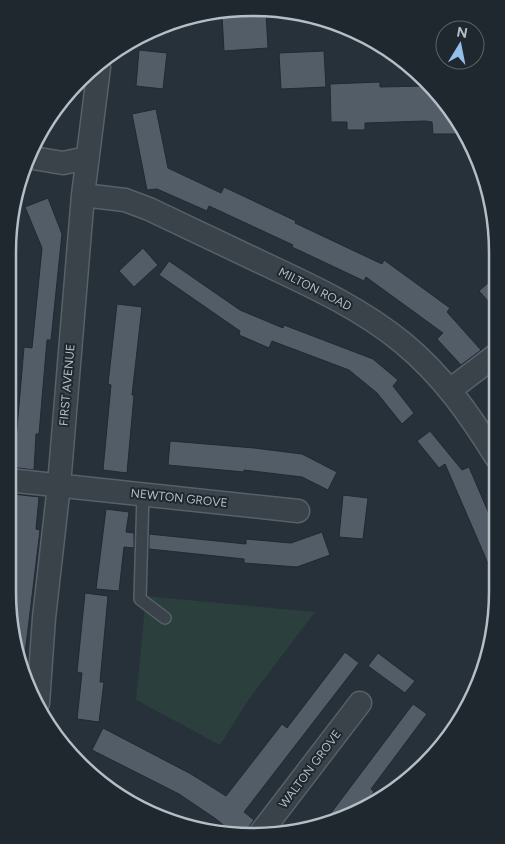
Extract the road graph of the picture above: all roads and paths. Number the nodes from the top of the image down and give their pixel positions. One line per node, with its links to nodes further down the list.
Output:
1 (98, 74): 3 (street, FIRST AVENUE)
2 (36, 158): 3 (street)
3 (87, 158): 4 (street, FIRST AVENUE)
4 (83, 196): 6 (street, MILTON ROAD); 9 (street, FIRST AVENUE)
5 (489, 360): 6 (street)
6 (450, 390): 7 (street, MILTON ROAD)
7 (489, 446)
8 (16, 481): 9 (street, NEWTON GROVE)
9 (59, 486): 10 (street, NEWTON GROVE); 13 (street, FIRST AVENUE)
10 (143, 494): 11 (street, NEWTON GROVE); 12 (lane)
11 (298, 511)
12 (164, 618)
13 (39, 692)
14 (360, 703): 15 (street, WALTON GROVE)
15 (265, 827)

